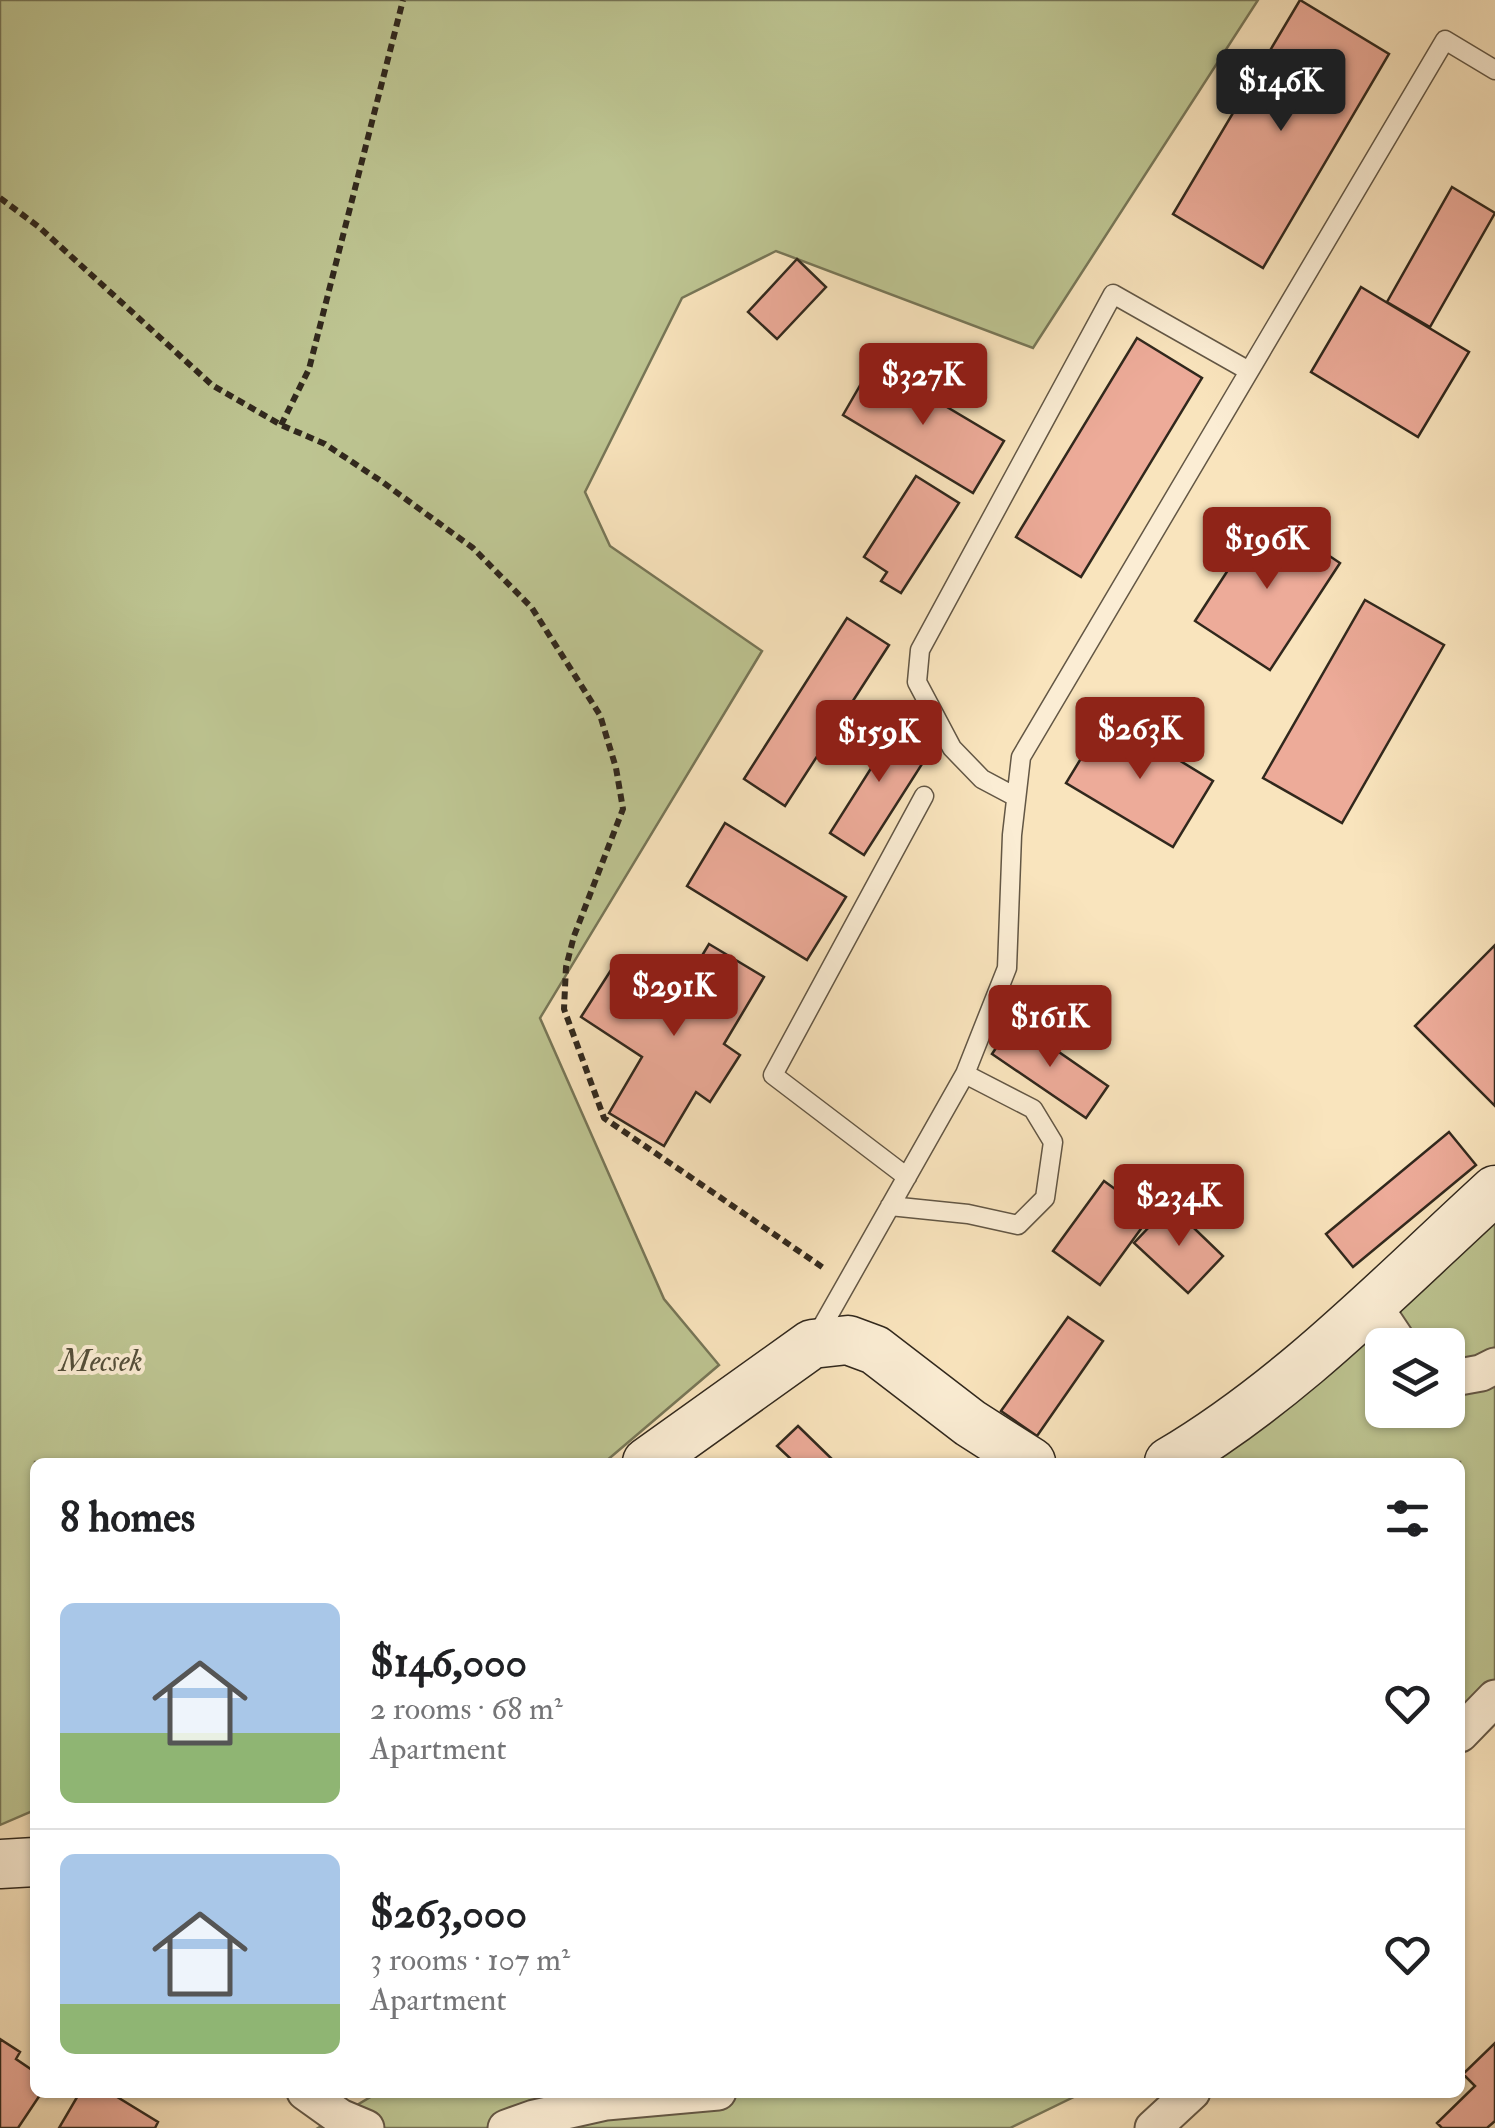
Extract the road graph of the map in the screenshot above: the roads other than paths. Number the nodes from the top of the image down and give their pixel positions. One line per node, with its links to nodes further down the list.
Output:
1 (1495, 70): 2 (lane)
2 (1249, 371): 4 (lane); 4 (lane)
3 (924, 796): 6 (lane)
4 (1016, 797): 5 (lane)
5 (965, 1074): 6 (lane); 8 (lane)
6 (907, 1177): 8 (lane)
7 (1495, 1190): 9 (street)
8 (890, 1206): 11 (lane)
9 (1372, 1303): 10 (street); 16 (street)
10 (1389, 1328)
11 (812, 1344): 14 (street); 15 (street)
12 (1495, 1366): 13 (street)
13 (1465, 1375)
14 (653, 1458)
15 (1025, 1458)
16 (1176, 1458)
17 (1495, 1698): 18 (street)
18 (1465, 1729)
19 (322, 2098): 22 (street)
20 (651, 2098): 23 (street)
21 (1186, 2098): 24 (street)
22 (366, 2128)
23 (506, 2128)
24 (1153, 2128)

